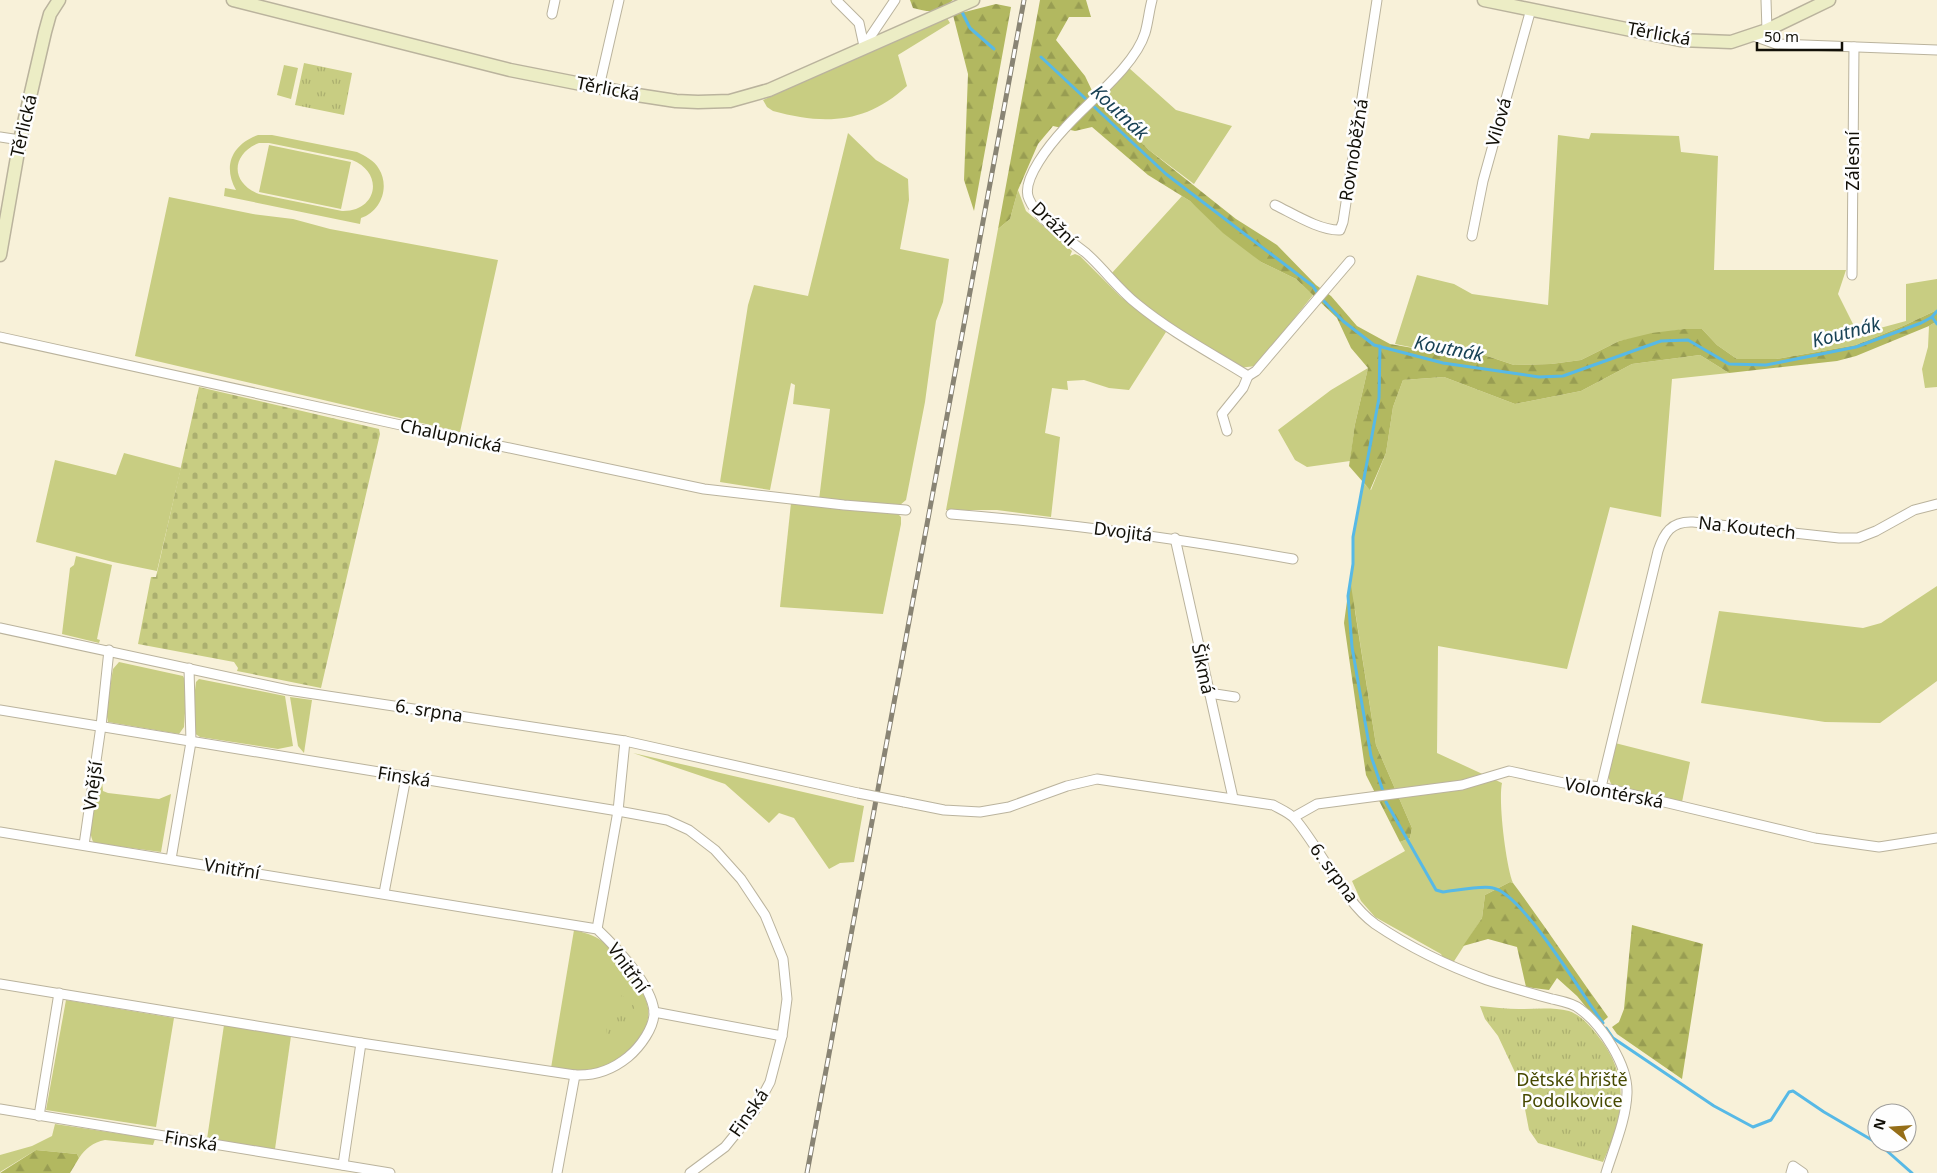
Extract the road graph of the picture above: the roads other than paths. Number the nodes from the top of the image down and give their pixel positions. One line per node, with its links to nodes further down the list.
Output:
1 (59, 0): 23 (main road, Těrlická)
2 (233, 0): 13 (main road, Těrlická)
3 (556, 0): 15 (street)
4 (619, 0): 21 (street)
5 (836, 0): 18 (street)
6 (895, 0): 18 (street)
7 (973, 0): 18 (main road, Těrlická)
8 (1152, 0): 30 (street, Drážní)
9 (1377, 0): 24 (street, Rovnoběžná)
10 (1484, 0): 14 (main road, Těrlická)
11 (1766, 0): 16 (street)
12 (1829, 0): 16 (main road, Těrlická)
13 (249, 2): 21 (main road, Těrlická)
14 (1531, 9): 17 (main road, Těrlická); 25 (street, Vilová)
15 (552, 14)
16 (1767, 30): 17 (main road, Těrlická)
17 (1751, 35): 19 (street)
18 (864, 46): 21 (main road, Těrlická)
19 (1854, 47): 20 (street); 28 (street, Zálesní)
20 (1937, 50)
21 (599, 88)
22 (0, 137): 23 (street)
23 (20, 140): 26 (main road, Těrlická)
24 (1275, 205)
25 (1472, 236)
26 (0, 255)
27 (1350, 261): 30 (street)
28 (1852, 275)
29 (0, 337): 33 (street, Chalupnická)
30 (1248, 376): 31 (street)
31 (1228, 431)
32 (1937, 504): 47 (street, Na Koutech)
33 (906, 510)
34 (952, 514): 35 (street, Dvojitá)
35 (1175, 538): 36 (street, Dvojitá); 40 (street, Šikmá)
36 (1293, 559)
37 (0, 628): 38 (street, 6. srpna)
38 (109, 650): 39 (street, 6. srpna); 43 (street, Vnější)
39 (190, 668): 44 (street, 6. srpna); 45 (street)
40 (1209, 694): 41 (street); 48 (street, Šikmá)
41 (1235, 697)
42 (0, 710): 43 (street)
43 (101, 726): 45 (street); 53 (street, Vnější)
44 (625, 741): 48 (street, 6. srpna, bridge); 49 (street)
45 (191, 742): 46 (street, Finská); 54 (street)
46 (406, 777): 49 (street, Finská); 55 (street)
47 (1601, 787): 50 (street, Volontérská); 52 (street, Volontérská)
48 (1233, 798): 50 (street, 6. srpna)
49 (618, 811): 56 (street); 60 (street, Finská)
50 (1294, 817): 70 (street, 6. srpna)
51 (0, 832): 53 (street, Vnitřní)
52 (1937, 838)
53 (84, 845): 54 (street, Vnitřní)
54 (171, 859): 55 (street, Vnitřní)
55 (384, 893): 56 (street, Vnitřní)
56 (597, 929): 59 (street, Vnitřní)
57 (0, 984): 58 (street, Vnitřní)
58 (59, 993): 61 (street, Vnitřní); 64 (street)
59 (654, 1012): 60 (street); 62 (street, Vnitřní)
60 (782, 1036): 69 (street, Finská)
61 (360, 1043): 62 (street, Vnitřní); 65 (street)
62 (575, 1075): 68 (street)
63 (0, 1109): 64 (street, Finská)
64 (39, 1116): 65 (street, Finská)
65 (343, 1165): 67 (street, Finská)
66 (1792, 1170): 71 (street)
67 (390, 1173)
68 (556, 1173)
69 (690, 1173)
70 (1606, 1173)
71 (1803, 1173)

